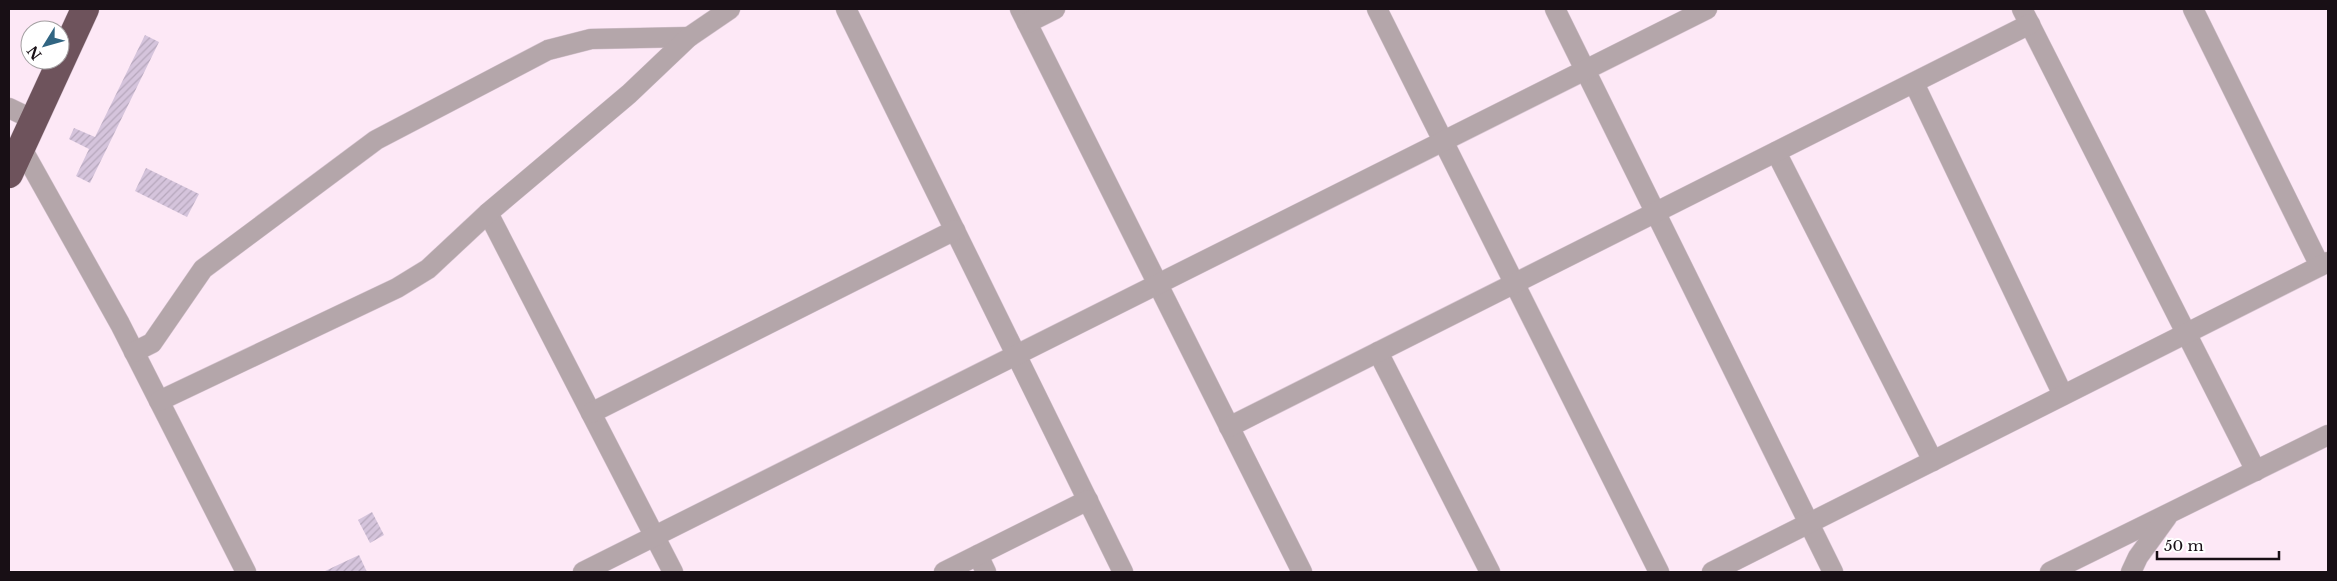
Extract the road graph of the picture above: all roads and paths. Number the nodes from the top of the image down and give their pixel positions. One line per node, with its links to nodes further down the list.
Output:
1 (85, 9): 15 (highway)
2 (730, 9): 11 (street)
3 (846, 9): 22 (street)
4 (1055, 9): 9 (street)
5 (1378, 9): 16 (street)
6 (1555, 9): 12 (street)
7 (1707, 9): 12 (street)
8 (2193, 9): 23 (street)
9 (1023, 16): 25 (street)
10 (2026, 16): 13 (street); 26 (street)
11 (689, 37): 20 (street); 27 (street)
12 (1585, 70): 16 (street); 21 (street)
13 (1914, 82): 18 (street); 30 (street)
14 (9, 108): 15 (street)
15 (34, 120): 17 (highway)
16 (1444, 141): 24 (street); 25 (street)
17 (21, 147): 19 (highway); 27 (street)
18 (1776, 152): 21 (street); 35 (street)
19 (9, 174)
20 (488, 213): 31 (street); 32 (street)
21 (1655, 213): 24 (street); 39 (street)
22 (955, 230): 29 (street); 32 (street)
23 (2324, 264): 26 (street)
24 (1514, 283): 28 (street); 49 (street)
25 (1158, 284): 29 (street); 33 (street)
26 (2186, 333): 30 (street); 36 (street)
27 (134, 352): 31 (street)
28 (1378, 352): 33 (street); 48 (street)
29 (1016, 355): 37 (street); 40 (street)
30 (2064, 395): 35 (street)
31 (159, 401): 42 (street)
32 (591, 413): 40 (street)
33 (1229, 427): 47 (street)
34 (2328, 435): 36 (street)
35 (1933, 461): 39 (street)
36 (2256, 471): 38 (street)
37 (1088, 500): 41 (street); 46 (street)
38 (2170, 513): 52 (street); 53 (street)
39 (1809, 523): 50 (street); 51 (street)
40 (655, 536): 43 (street); 44 (street)
41 (982, 564): 45 (street)
42 (246, 572)
43 (583, 572)
44 (673, 572)
45 (944, 572)
46 (1123, 572)
47 (1302, 572)
48 (1490, 572)
49 (1659, 572)
50 (1712, 572)
51 (1833, 572)
52 (2050, 572)
53 (2131, 572)

